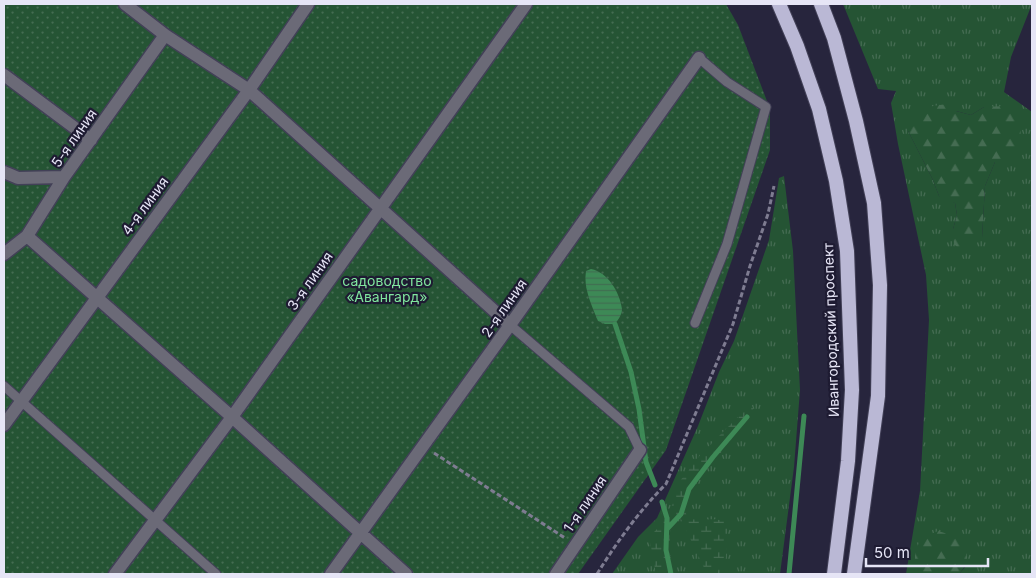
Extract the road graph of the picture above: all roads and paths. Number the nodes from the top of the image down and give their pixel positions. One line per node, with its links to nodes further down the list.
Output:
1 (125, 4): 6 (street)
2 (308, 4): 9 (street, 4-я линия)
3 (526, 4): 14 (street, 3-я линия)
4 (779, 4): 35 (highway, Ивангородский проспект)
5 (820, 4): 36 (highway)
6 (165, 35): 9 (street); 10 (street, 5-я линия)
7 (699, 58): 18 (lane); 19 (street, 2-я линия)
8 (4, 75): 10 (street)
9 (249, 90): 14 (street); 17 (street, 4-я линия)
10 (90, 140): 12 (street, 5-я линия)
11 (4, 172): 12 (street)
12 (64, 177): 15 (street, 5-я линия)
13 (774, 186): 34 (path)
14 (379, 209): 19 (street); 22 (street, 3-я линия)
15 (27, 236): 16 (street, 5-я линия); 17 (street)
16 (4, 254)
17 (97, 298): 21 (street, 4-я линия); 22 (street)
18 (695, 323)
19 (510, 325): 24 (street, 2-я линия); 25 (lane)
20 (4, 386): 21 (lane)
21 (21, 402): 23 (street, 4-я линия); 26 (lane)
22 (232, 417): 26 (street, 3-я линия); 27 (street)
23 (4, 425)
24 (423, 445): 27 (street, 2-я линия); 28 (path)
25 (640, 450): 28 (street, 1-я линия)
26 (155, 521): 29 (street, 3-я линия); 30 (lane)
27 (360, 533): 31 (street, 2-я линия); 32 (street)
28 (576, 545): 33 (street, 1-я линия)
29 (115, 574)
30 (216, 574)
31 (330, 574)
32 (406, 574)
33 (556, 574)
34 (597, 574)
35 (834, 574)
36 (854, 574)

